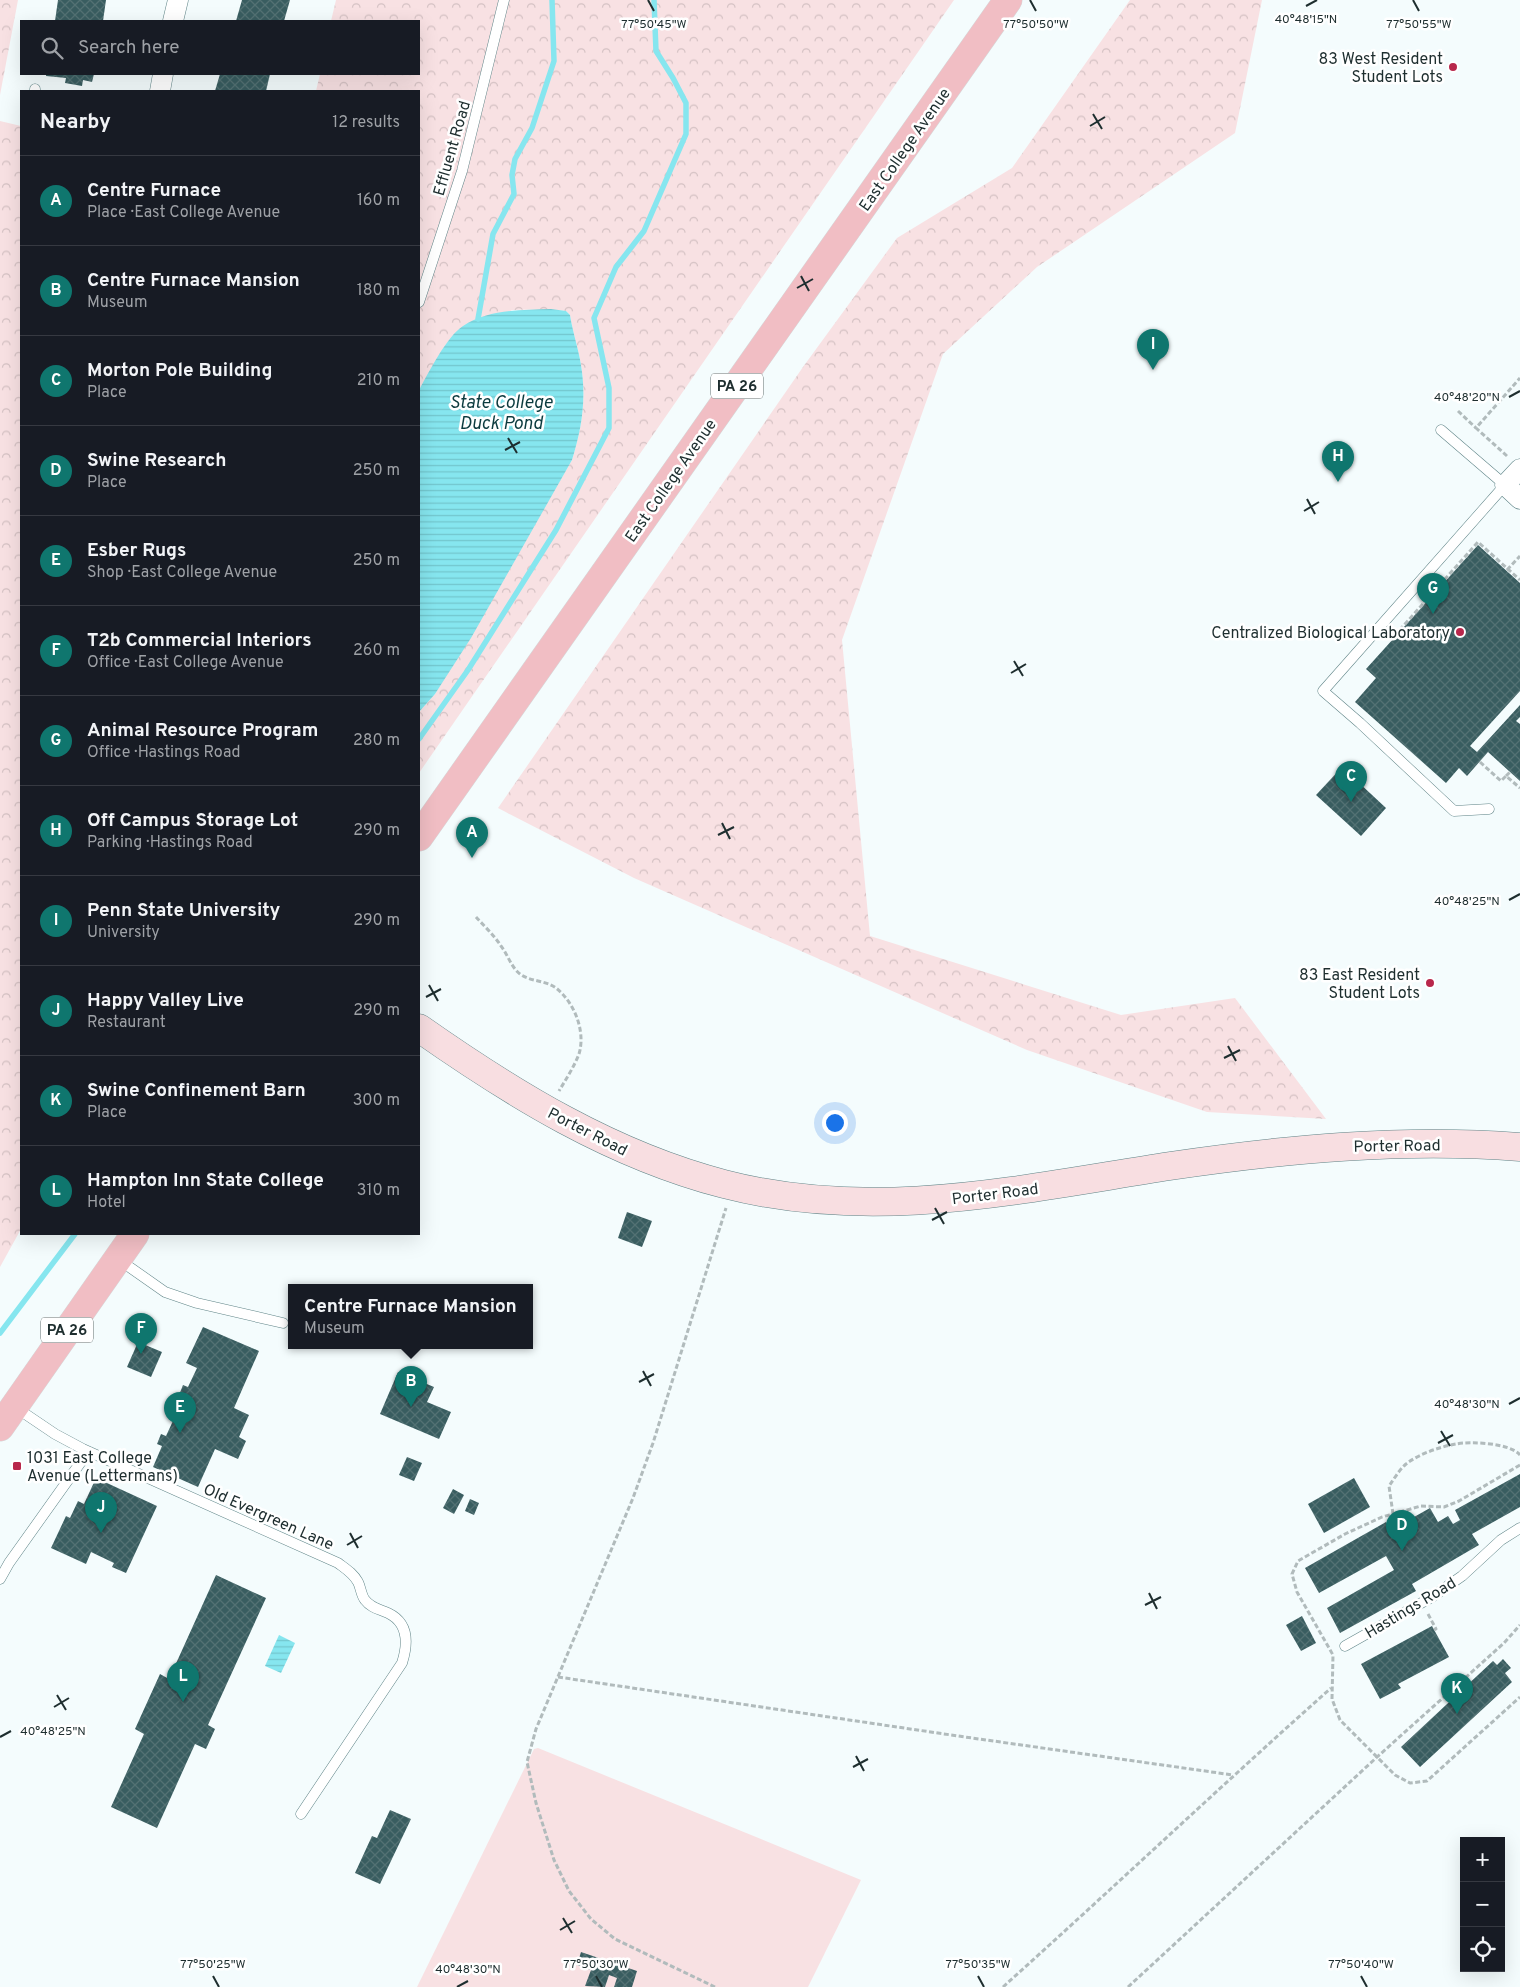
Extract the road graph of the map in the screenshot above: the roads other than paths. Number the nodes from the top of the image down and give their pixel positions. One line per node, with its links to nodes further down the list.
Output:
1 (178, 0): 4 (street)
2 (504, 0): 7 (lane, Effluent Road)
3 (1008, 0): 12 (main road, East College Avenue / PA 26)
4 (174, 20)
5 (163, 75): 6 (street)
6 (160, 90)
7 (420, 299)
8 (1441, 430): 10 (lane)
9 (1515, 464): 10 (street)
10 (1513, 492): 11 (lane)
11 (1489, 809)
12 (420, 836)
13 (420, 1029): 14 (street, Porter Road)
14 (1520, 1146)
15 (134, 1235): 16 (main road, PA 26)
16 (117, 1259): 17 (lane); 18 (main road, PA 26)
17 (282, 1323)
18 (7, 1417): 19 (lane, Old Evergreen Lane)
19 (88, 1452): 21 (lane); 23 (lane, Old Evergreen Lane)
20 (1520, 1528): 22 (lane, Hastings Road)
21 (0, 1578)
22 (1345, 1646)
23 (301, 1814)

